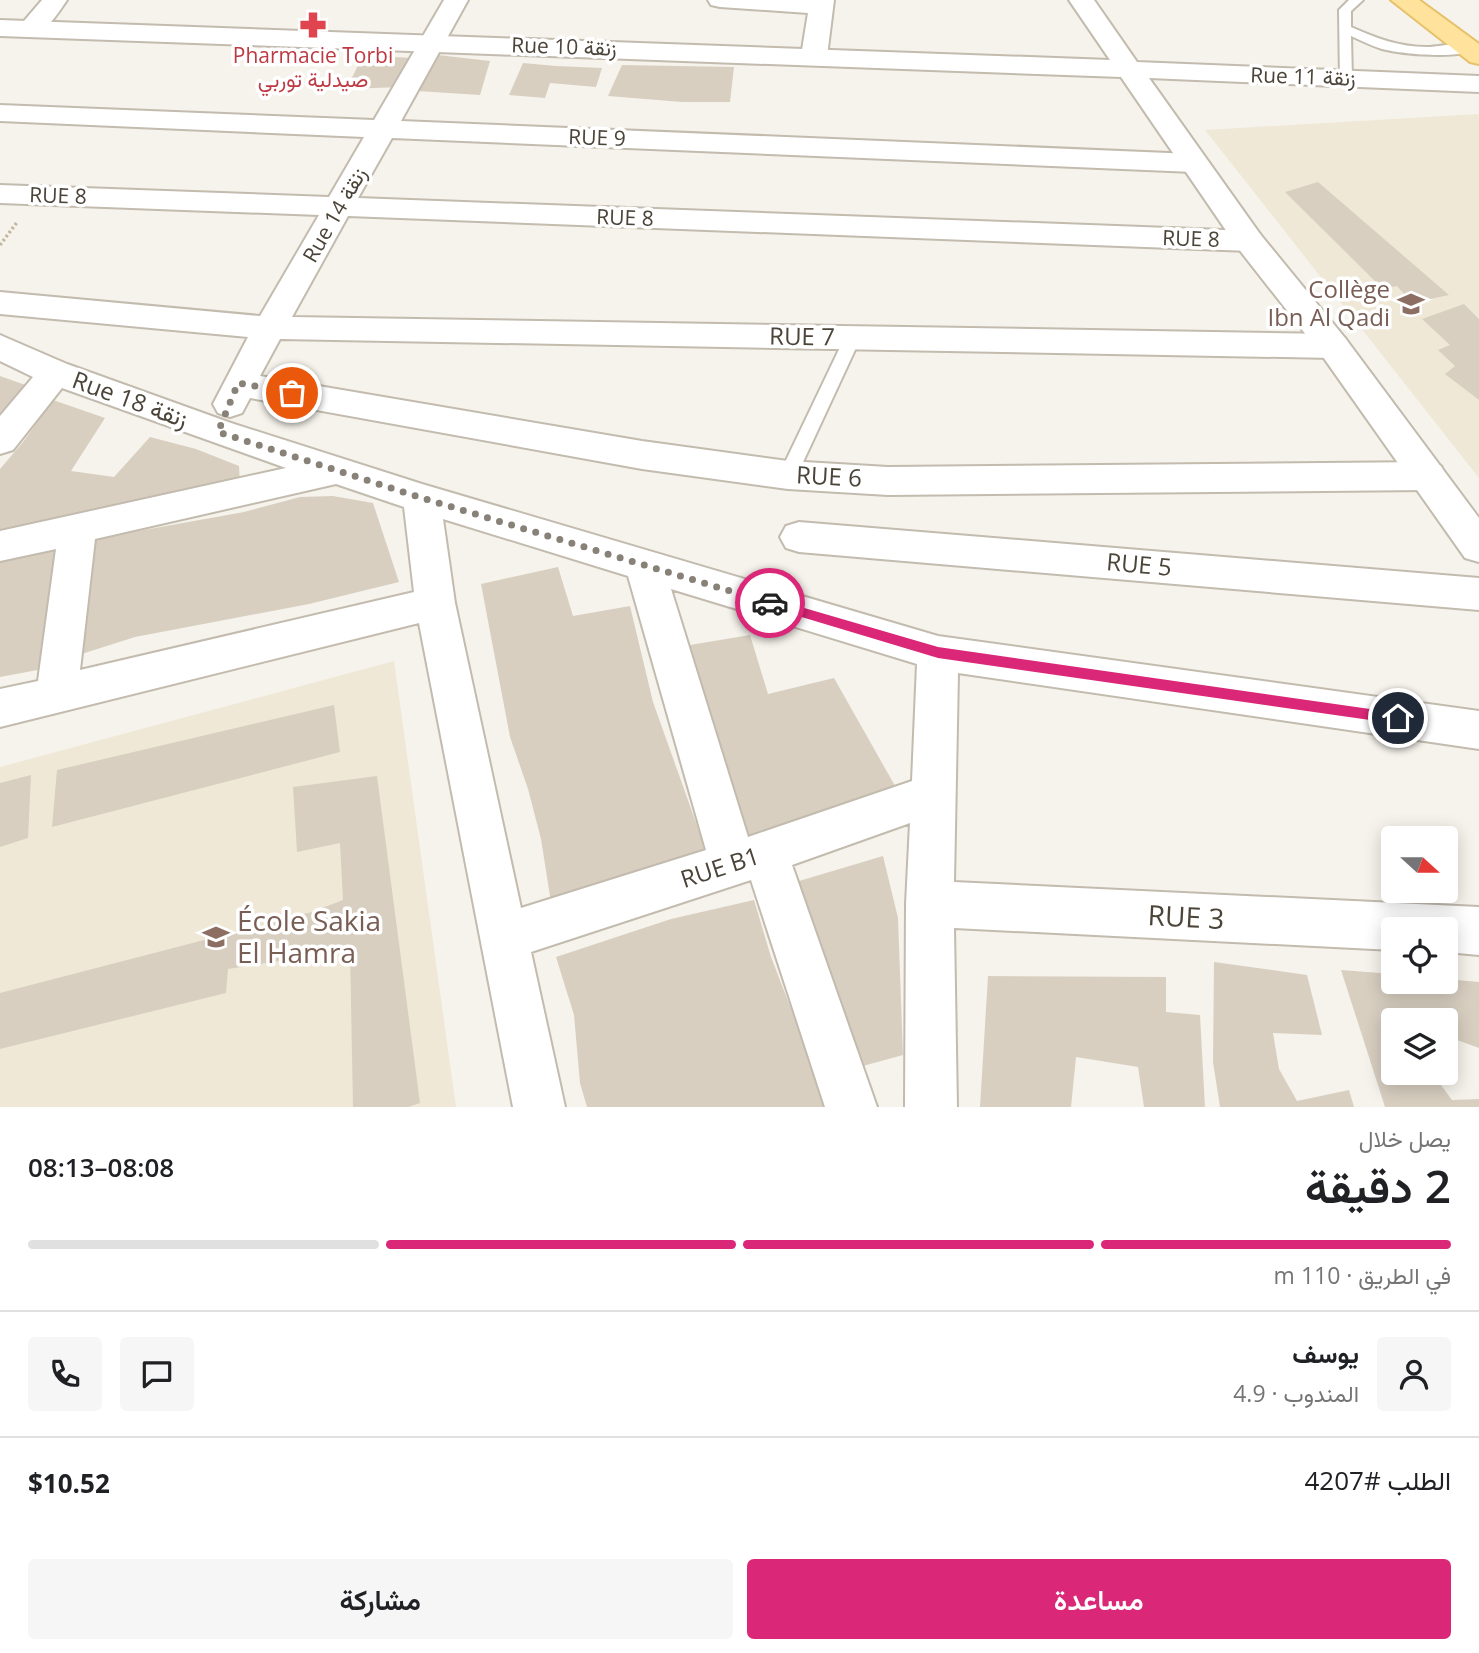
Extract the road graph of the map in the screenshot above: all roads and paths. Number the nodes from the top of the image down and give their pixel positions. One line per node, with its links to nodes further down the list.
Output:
1 (55, 0): 10 (street)
2 (456, 0): 12 (street, Rue 14 زنقة)
3 (720, 0): 8 (street)
4 (1081, 0): 15 (street)
5 (1357, 0): 11 (lane)
6 (1404, 0): 13 (main road)
7 (1434, 0): 13 (main road)
8 (822, 3): 14 (street)
9 (0, 27): 10 (street, Rue 10 زنقة)
10 (31, 28): 12 (street, Rue 10 زنقة)
11 (1345, 29): 13 (lane); 16 (lane)
12 (432, 43): 14 (street, Rue 10 زنقة); 19 (street, Rue 14 زنقة)
13 (1476, 45)
14 (814, 56): 15 (street, Rue 10 زنقة)
15 (1128, 70): 16 (street, Rue 11 زنقة); 20 (street)
16 (1345, 79): 17 (street, Rue 11 زنقة)
17 (1479, 84)
18 (0, 113): 19 (street, RUE 9)
19 (385, 129): 20 (street, RUE 9); 22 (street, Rue 14 زنقة)
20 (1193, 163): 23 (street)
21 (0, 194): 22 (street, RUE 8)
22 (339, 207): 23 (street, RUE 8); 25 (street, Rue 14 زنقة)
23 (1250, 241): 27 (street)
24 (0, 303): 25 (street, RUE 7)
25 (270, 328): 26 (street, RUE 7); 30 (street, Rue 14 زنقة)
26 (853, 337): 27 (street, RUE 7); 34 (lane)
27 (1333, 346): 35 (street)
28 (0, 347): 29 (street, Rue 18 زنقة)
29 (55, 373): 31 (street, Rue 18 زنقة); 32 (street)
30 (238, 383): 31 (street, Rue 14 زنقة); 34 (street, RUE 6)
31 (218, 432): 33 (street, Rue 18 زنقة)
32 (0, 441)
33 (340, 470): 36 (street, Rue 18 زنقة); 37 (street)
34 (788, 475): 35 (street, RUE 6)
35 (1428, 475): 40 (street)
36 (422, 498): 41 (street, Rue 18 زنقة); 43 (street)
37 (77, 530): 39 (street); 45 (street)
38 (799, 537): 42 (street, RUE 5)
39 (0, 545)
40 (1479, 547)
41 (645, 566): 44 (street, Rue 18 زنقة); 49 (street)
42 (1479, 594)
43 (435, 603): 45 (street); 54 (street)
44 (938, 653): 47 (street, Rue 18 زنقة); 48 (street)
45 (57, 693): 46 (street)
46 (0, 708)
47 (1479, 730)
48 (934, 794): 49 (street, RUE B1); 50 (street)
49 (749, 859): 54 (street, RUE B1); 56 (street)
50 (930, 904): 51 (street, RUE 3); 57 (street)
51 (1381, 926)
52 (1458, 930): 53 (street, RUE 3)
53 (1479, 931)
54 (504, 937): 55 (street)
55 (539, 1107)
56 (850, 1107)
57 (931, 1107)

